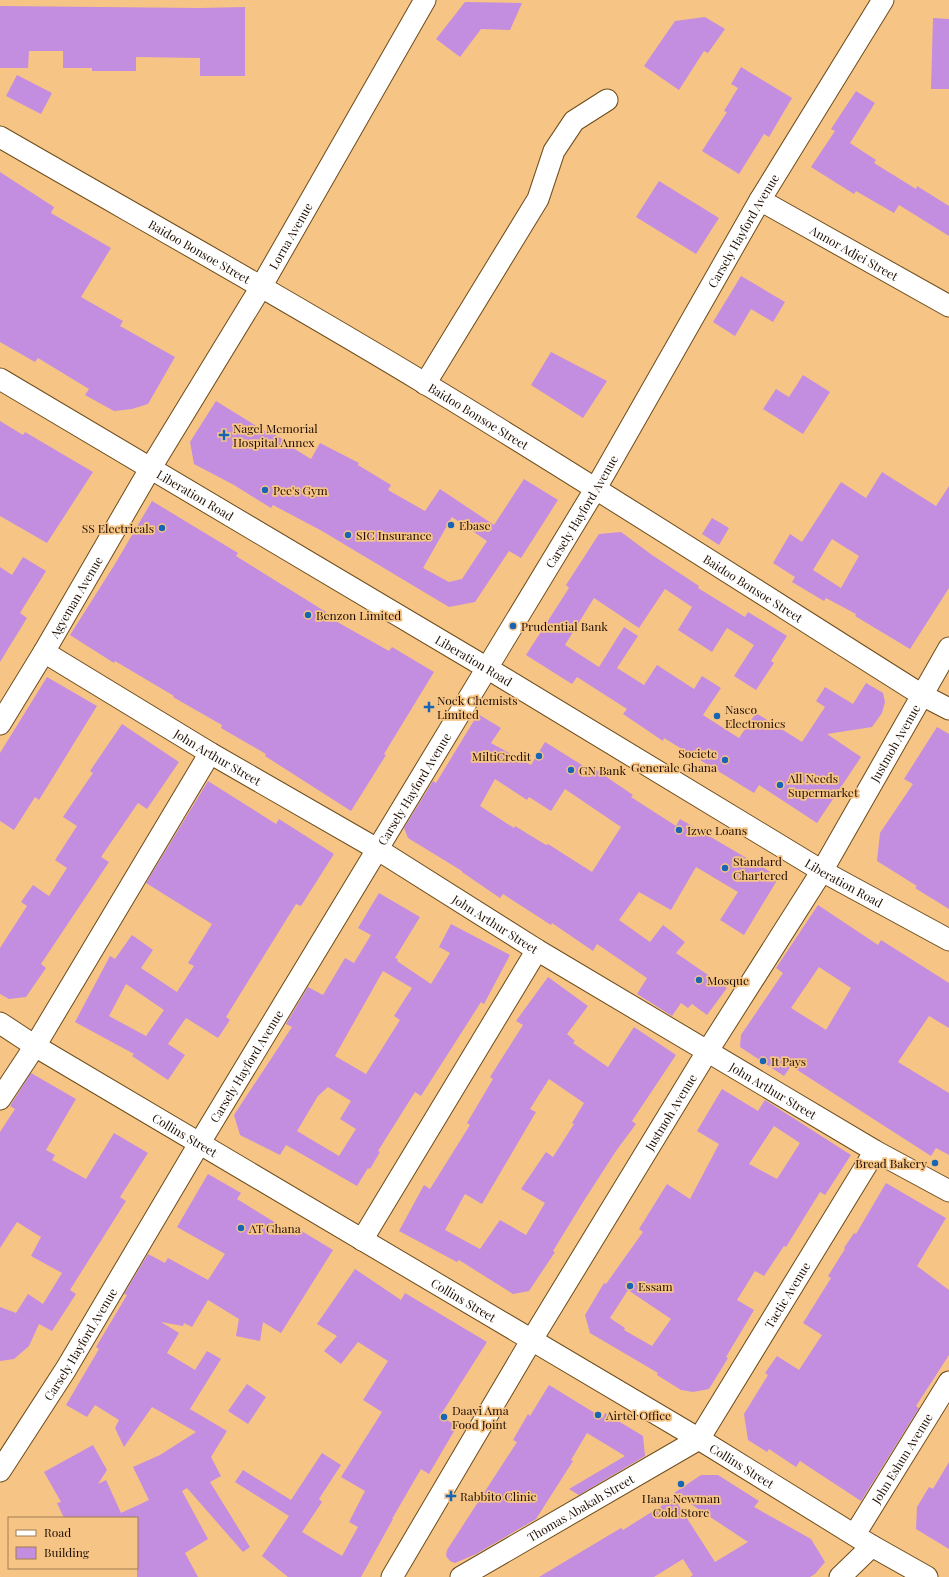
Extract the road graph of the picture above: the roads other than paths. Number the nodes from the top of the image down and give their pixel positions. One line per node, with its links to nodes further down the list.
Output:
1 (425, 0): 6 (street, Lorna Avenue)
2 (883, 0): 5 (street, Carsely Hayford Avenue)
3 (607, 100): 9 (street)
4 (0, 137): 6 (street, Baidoo Bonsoe Street)
5 (760, 200): 7 (street, Annor Adjei Street); 11 (street, Carsely Hayford Avenue)
6 (261, 287): 9 (street, Baidoo Bonsoe Street); 10 (street, Lorna Avenue)
7 (949, 306)
8 (0, 380): 10 (street, Liberation Road)
9 (425, 384): 11 (street, Baidoo Bonsoe Street)
10 (150, 469): 13 (street, Agyeman Avenue); 14 (street, Liberation Road)
11 (596, 488): 14 (street, Carsely Hayford Avenue); 15 (street, Baidoo Bonsoe Street)
12 (949, 648): 15 (street, Justmoh Avenue)
13 (44, 652): 17 (street, Agyeman Avenue); 18 (street, John Arthur Street)
14 (487, 668): 19 (street, Carsely Hayford Avenue); 20 (street, Liberation Road)
15 (922, 695): 16 (street, Baidoo Bonsoe Street); 20 (street, Justmoh Avenue)
16 (949, 709)
17 (0, 724)
18 (210, 753): 19 (street, John Arthur Street); 24 (street)
19 (377, 849): 22 (street, John Arthur Street); 27 (street, Carsely Hayford Avenue)
20 (822, 871): 21 (street, Liberation Road); 25 (street, Justmoh Avenue)
21 (949, 940)
22 (537, 950): 25 (street, John Arthur Street); 30 (street)
23 (0, 1023): 24 (street, Collins Street)
24 (35, 1046): 26 (street); 27 (street, Collins Street)
25 (707, 1052): 28 (street, John Arthur Street); 31 (street, Justmoh Avenue)
26 (0, 1099)
27 (199, 1144): 30 (street, Collins Street); 34 (street, Carsely Hayford Avenue)
28 (875, 1151): 29 (street, John Arthur Street); 33 (street, Tactic Avenue)
29 (949, 1191)
30 (362, 1240): 31 (street, Collins Street)
31 (531, 1341): 33 (street, Collins Street); 37 (street, Justmoh Avenue)
32 (949, 1382): 35 (street, John Eshun Avenue)
33 (699, 1439): 35 (street, Collins Street); 38 (street, Thomas Abakah Street)
34 (0, 1471)
35 (855, 1534): 36 (street, Collins Street)
36 (872, 1546): 39 (street); 40 (street, Collins Street)
37 (392, 1577)
38 (461, 1577)
39 (840, 1577)
40 (927, 1577)

